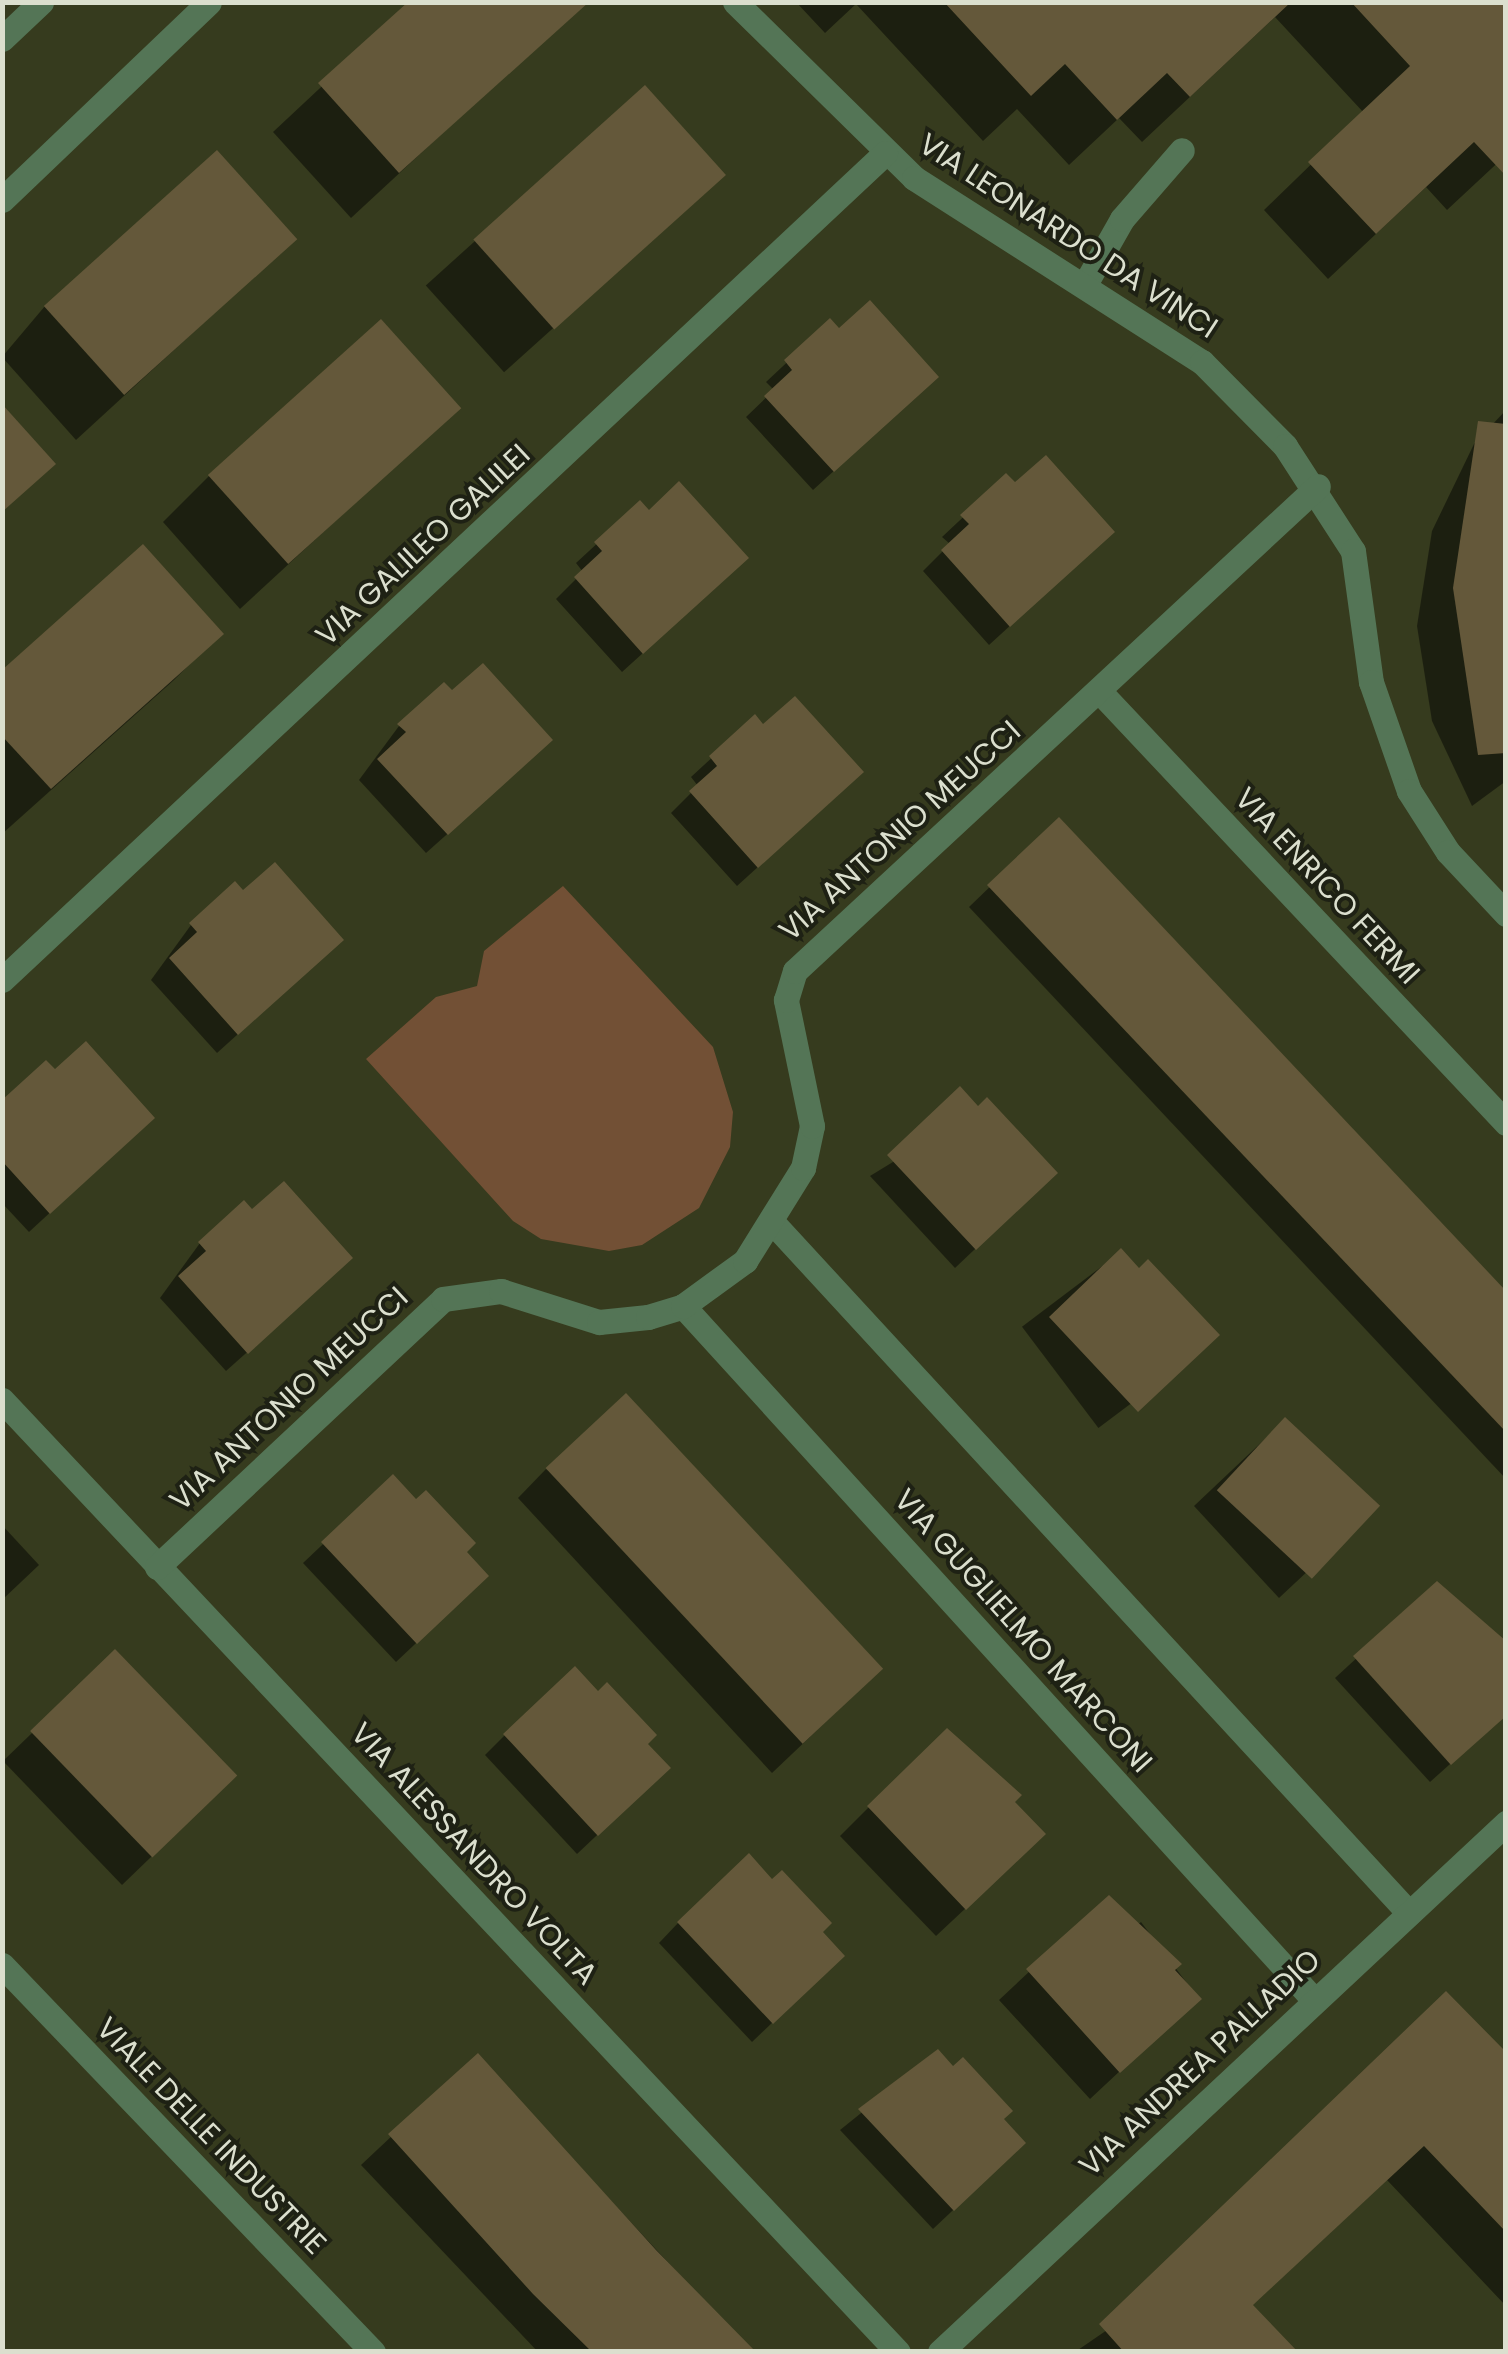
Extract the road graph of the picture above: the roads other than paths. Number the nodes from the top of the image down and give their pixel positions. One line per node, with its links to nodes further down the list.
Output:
1 (41, 2): 4 (street)
2 (209, 2): 7 (street)
3 (735, 2): 6 (street, VIA LEONARDO DA VINCI)
4 (2, 39)
5 (1182, 150): 8 (street)
6 (885, 153): 8 (street, VIA LEONARDO DA VINCI); 12 (street, VIA GALILEO GALILEI)
7 (2, 200)
8 (1084, 286): 9 (street, VIA LEONARDO DA VINCI)
9 (1318, 486): 10 (street, VIA ANTONIO MEUCCI); 11 (street, VIA LEONARDO DA VINCI)
10 (1100, 693): 13 (street, VIA ENRICO FERMI); 14 (street, VIA ANTONIO MEUCCI)
11 (1506, 914)
12 (2, 980)
13 (1506, 1123)
14 (774, 1224): 15 (street, VIA ANTONIO MEUCCI); 19 (street)
15 (684, 1306): 17 (street, VIA ANTONIO MEUCCI); 21 (street, VIA GUGLIELMO MARCONI)
16 (2, 1400): 17 (street, VIA ALESSANDRO VOLTA)
17 (158, 1567): 23 (street, VIA ALESSANDRO VOLTA)
18 (1506, 1823): 19 (street, VIA ANDREA PALLADIO)
19 (1409, 1912): 21 (street, VIA ANDREA PALLADIO)
20 (2, 1965): 22 (street, VIALE DELLE INDUSTRIE)
21 (1315, 2001): 24 (street, VIA ANDREA PALLADIO)
22 (373, 2352)
23 (898, 2352)
24 (940, 2352)

